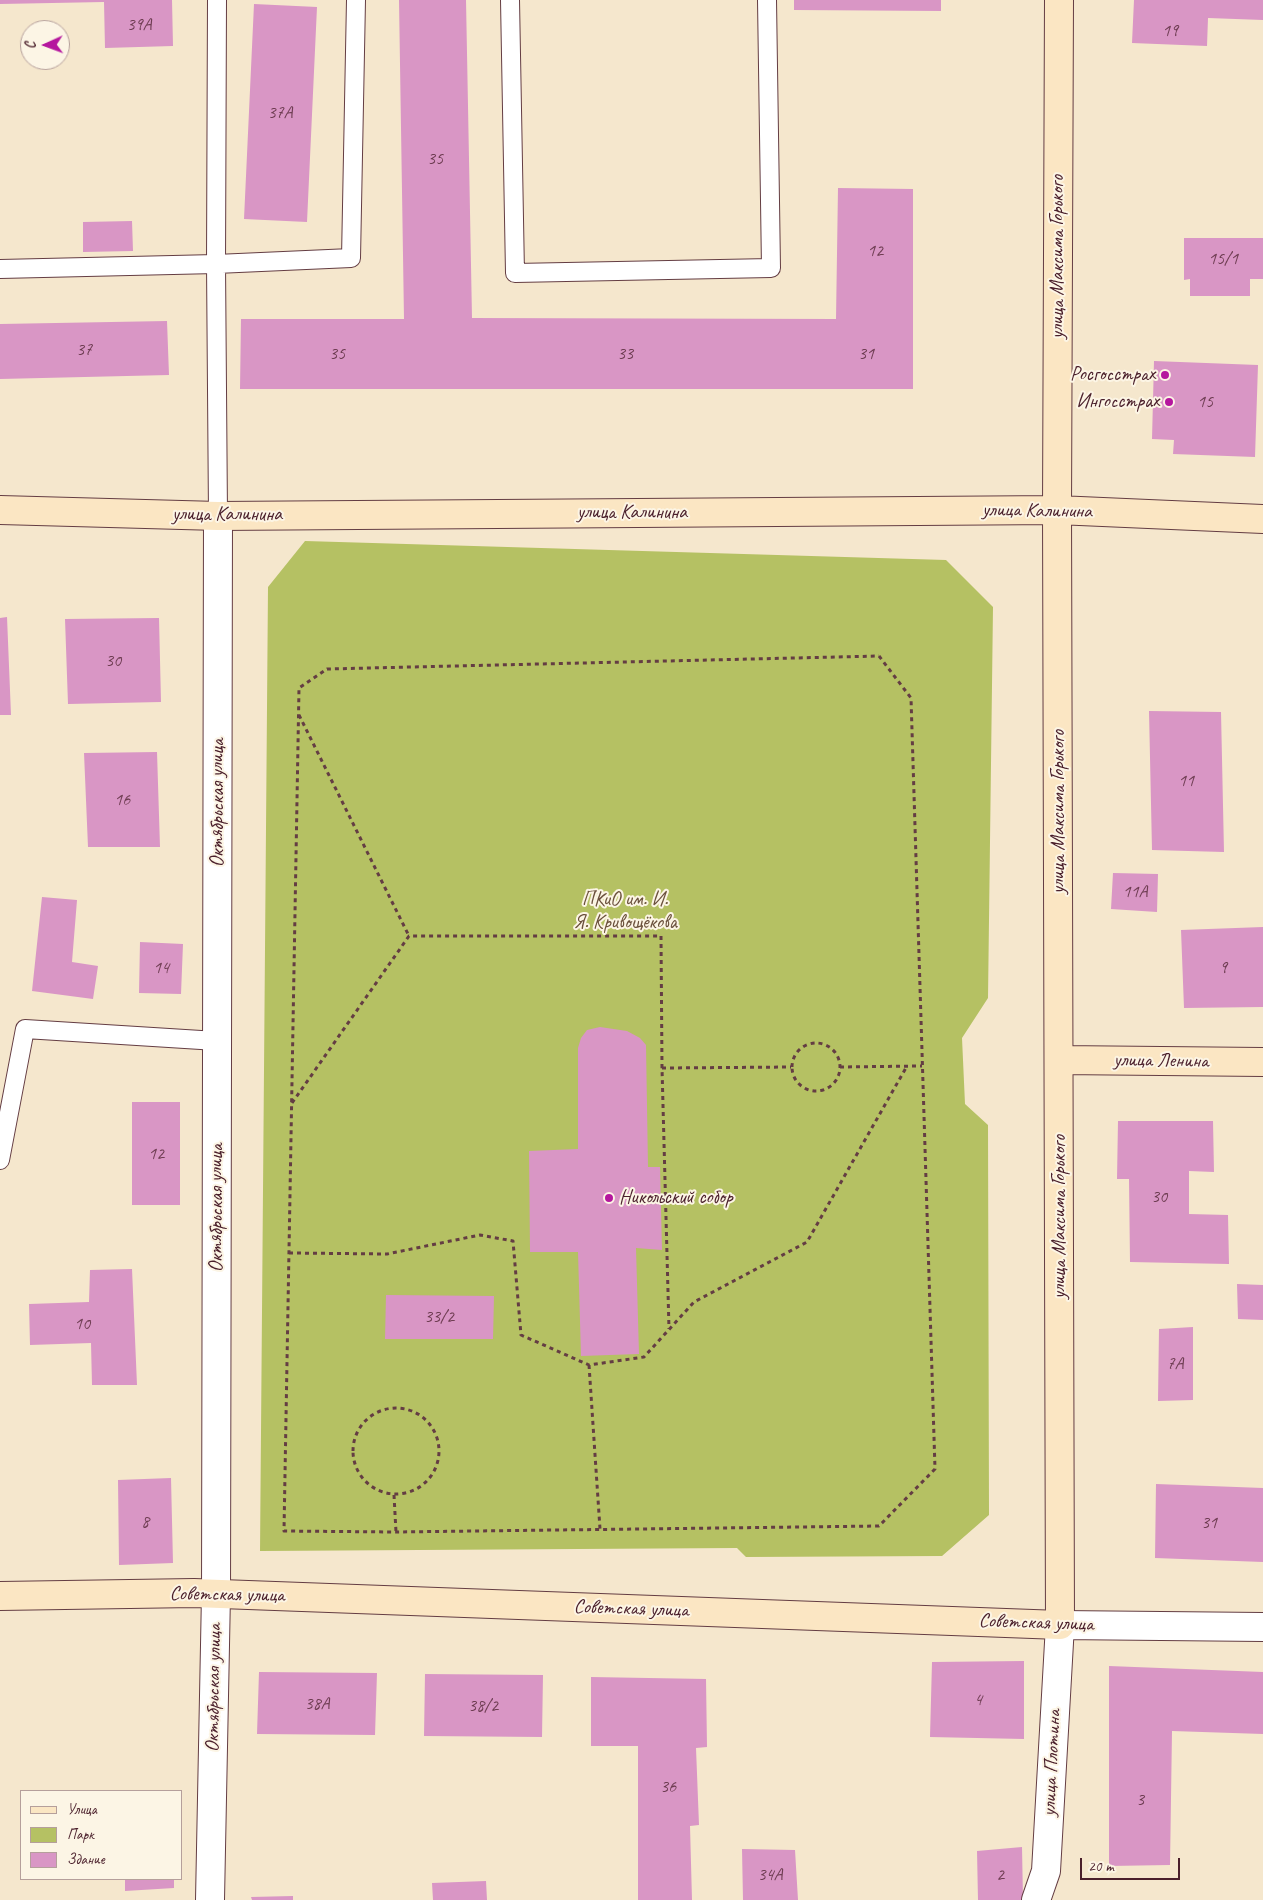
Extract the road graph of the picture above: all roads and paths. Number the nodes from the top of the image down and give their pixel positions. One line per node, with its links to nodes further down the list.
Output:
1 (217, 0): 6 (lane)
2 (356, 0): 6 (lane)
3 (510, 0): 4 (lane)
4 (766, 0)
5 (1059, 0): 9 (street, улица Максима Горького)
6 (216, 264): 7 (lane); 10 (lane)
7 (0, 269)
8 (0, 510): 10 (street, улица Калинина)
9 (1057, 510): 10 (street, улица Калинина); 11 (street, улица Калинина); 15 (street, улица Максима Горького)
10 (218, 516): 14 (street, Октябрьская улица)
11 (1263, 519)
12 (298, 714): 13 (path); 18 (path); 22 (path)
13 (409, 936): 21 (path); 22 (path)
14 (217, 1041): 23 (lane); 30 (street, Октябрьская улица)
15 (1060, 1060): 16 (street, улица Ленина); 32 (street, улица Максима Горького)
16 (1263, 1062)
17 (907, 1066): 18 (path); 20 (path); 25 (path)
18 (922, 1066): 28 (path)
19 (791, 1067): 20 (path); 20 (path); 21 (path)
20 (840, 1067)
21 (662, 1068): 25 (path)
22 (292, 1103): 24 (path)
23 (0, 1160)
24 (289, 1253): 26 (path); 29 (path)
25 (670, 1329): 26 (path)
26 (589, 1364): 28 (path)
27 (394, 1495): 27 (path); 29 (path)
28 (600, 1530): 29 (path)
29 (396, 1532)
30 (216, 1594): 31 (street, Советская улица); 32 (street, Советская улица); 34 (street, Октябрьская улица)
31 (0, 1596)
32 (1060, 1625): 33 (street, Советская улица); 35 (street, улица Плотина)
33 (1263, 1627)
34 (210, 1900)
35 (1036, 1900)

